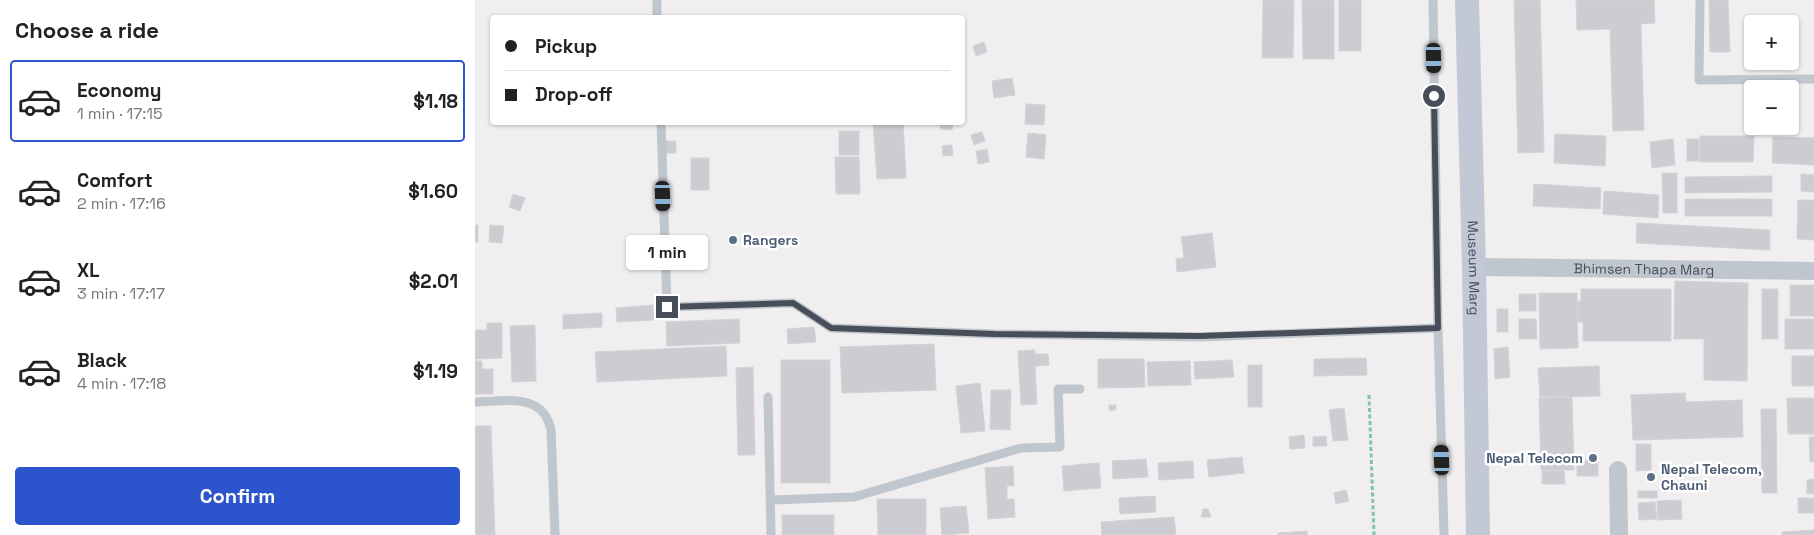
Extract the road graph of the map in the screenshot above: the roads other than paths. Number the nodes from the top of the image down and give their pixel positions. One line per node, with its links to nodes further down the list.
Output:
1 (657, 0): 5 (lane)
2 (1433, 0): 10 (lane)
3 (1467, 0): 8 (main road, Museum Marg)
4 (1700, 0): 6 (lane)
5 (657, 15)
6 (1814, 79)
7 (661, 125): 10 (lane)
8 (1474, 267): 9 (street, Bhimsen Thapa Marg); 19 (main road, Museum Marg)
9 (1814, 271)
10 (1438, 328): 18 (lane)
11 (1080, 388): 15 (lane)
12 (768, 397): 15 (lane)
13 (475, 402): 16 (lane)
14 (1618, 470): 20 (street)
15 (771, 500): 17 (lane)
16 (555, 535)
17 (771, 535)
18 (1444, 535)
19 (1478, 535)
20 (1619, 535)

